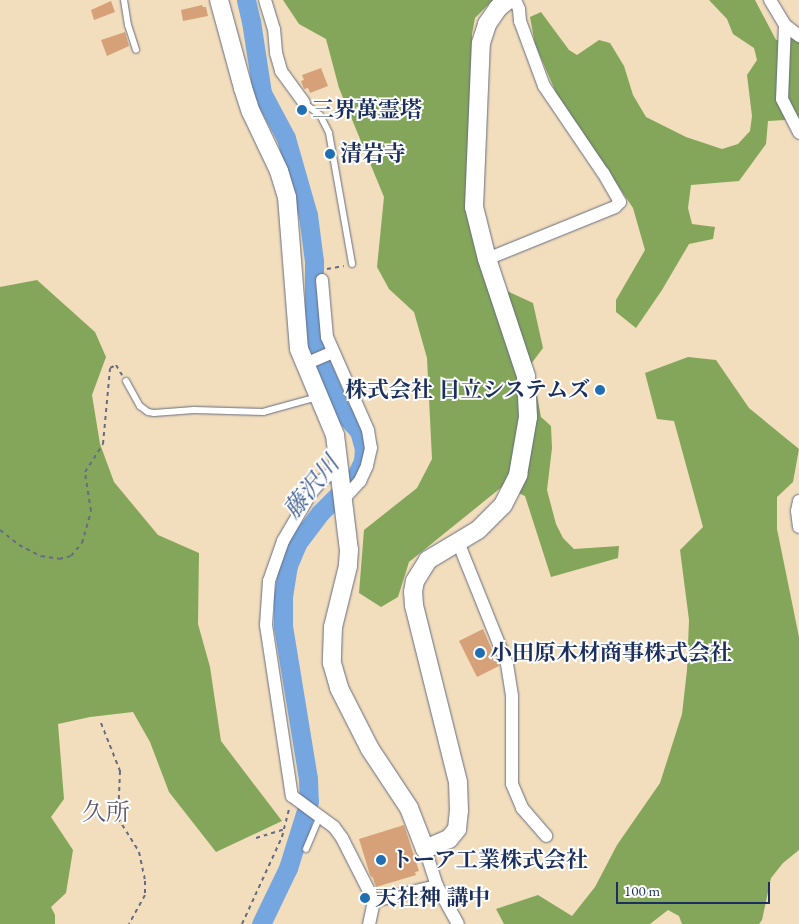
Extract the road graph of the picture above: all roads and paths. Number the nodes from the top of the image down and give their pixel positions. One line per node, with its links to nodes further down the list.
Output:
1 (124, 0): 9 (lane)
2 (219, 0): 17 (street)
3 (265, 0): 10 (street)
4 (508, 0): 12 (street)
5 (515, 0): 12 (street)
6 (770, 0): 7 (street)
7 (785, 25): 8 (street); 11 (street)
8 (799, 36)
9 (136, 50)
10 (304, 103): 13 (lane)
11 (799, 133)
12 (487, 258): 25 (street)
13 (352, 264)
14 (342, 266): 15 (path)
15 (324, 275): 16 (street)
16 (332, 352): 17 (street); 21 (street)
17 (308, 363): 19 (street)
18 (126, 381): 19 (lane); 24 (path)
19 (320, 397): 20 (street)
20 (338, 465): 21 (street); 27 (street)
21 (344, 499): 33 (street)
22 (799, 501): 23 (street)
23 (799, 527)
24 (0, 530)
25 (458, 542): 30 (street); 33 (street)
26 (101, 723): 36 (path)
27 (292, 796): 28 (street); 29 (path)
28 (320, 816): 32 (lane); 35 (street)
29 (283, 830): 31 (path); 37 (path)
30 (546, 836)
31 (256, 838)
32 (306, 849)
33 (425, 849): 34 (street)
34 (437, 886): 35 (street); 39 (street)
35 (374, 901): 38 (street)
36 (128, 924)
37 (242, 924)
38 (369, 924)
39 (458, 924)

